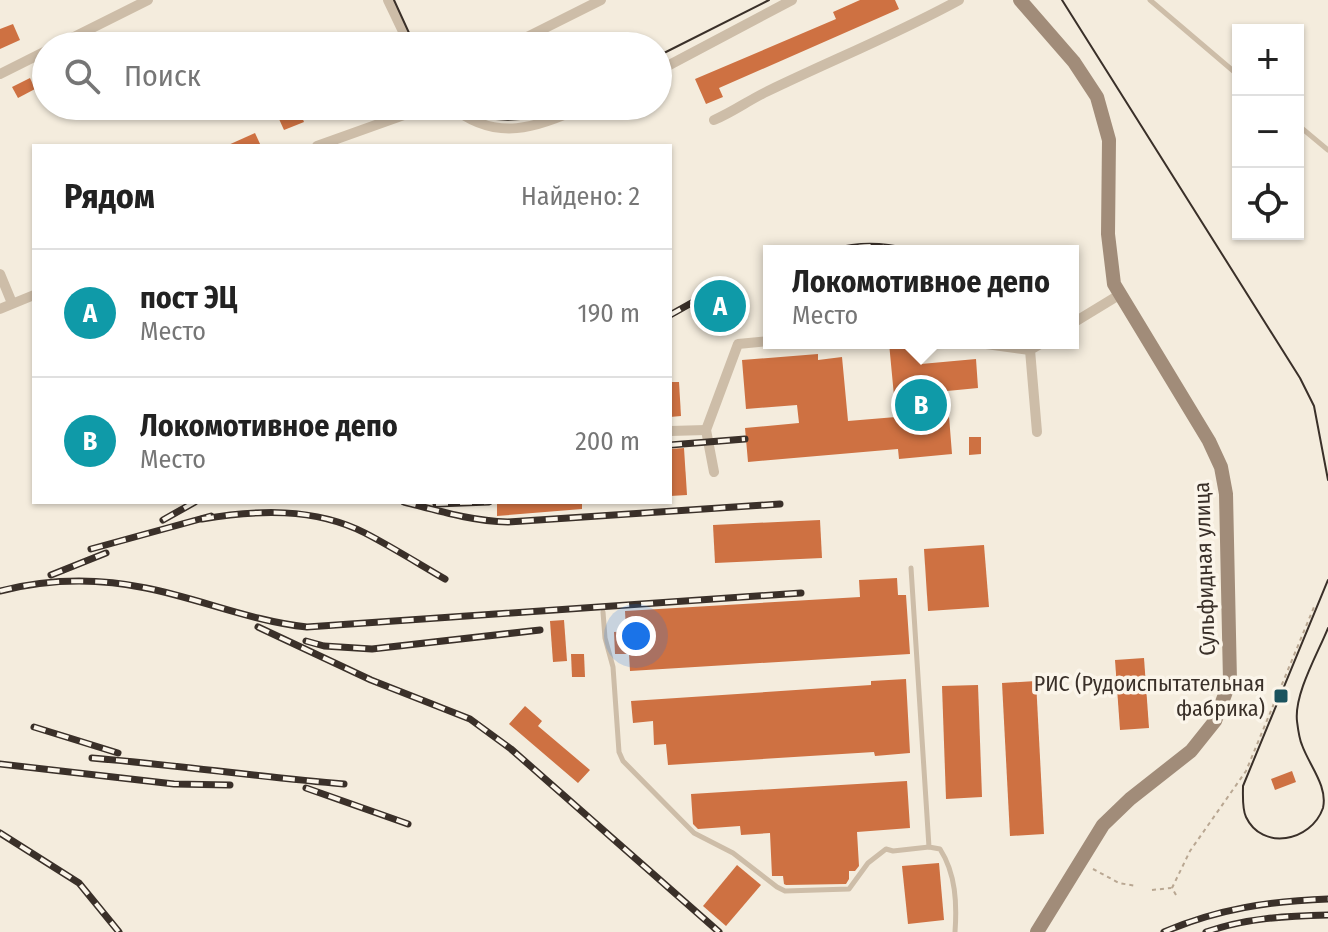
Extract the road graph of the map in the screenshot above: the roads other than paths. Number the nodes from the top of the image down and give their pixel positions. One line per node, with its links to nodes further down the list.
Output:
1 (148, 0): 8 (street)
2 (388, 0): 9 (street)
3 (601, 0): 10 (street)
4 (792, 0): 12 (street)
5 (959, 0): 18 (street)
6 (1020, 0): 23 (street, Сульфидная улица)
7 (1150, 0): 13 (lane)
8 (84, 32)
9 (403, 32)
10 (537, 32)
11 (32, 58): 14 (street)
12 (672, 64)
13 (1232, 70)
14 (0, 74)
15 (390, 120): 20 (street)
16 (474, 120): 17 (street)
17 (549, 120)
18 (714, 120)
19 (1304, 130): 21 (lane)
20 (323, 144)
21 (1328, 150)
22 (0, 274): 25 (street)
23 (1119, 295): 27 (street); 39 (street, Сульфидная улица)
24 (32, 296): 25 (street)
25 (12, 303): 26 (street)
26 (0, 309)
27 (1079, 319)
28 (763, 342): 31 (street)
29 (1023, 349): 30 (street)
30 (1030, 350): 33 (street)
31 (706, 430): 32 (street); 34 (street)
32 (672, 431)
33 (1037, 432)
34 (714, 472)
35 (911, 568): 37 (lane)
36 (603, 612): 37 (lane)
37 (929, 847): 38 (lane)
38 (955, 932)
39 (1037, 932)

